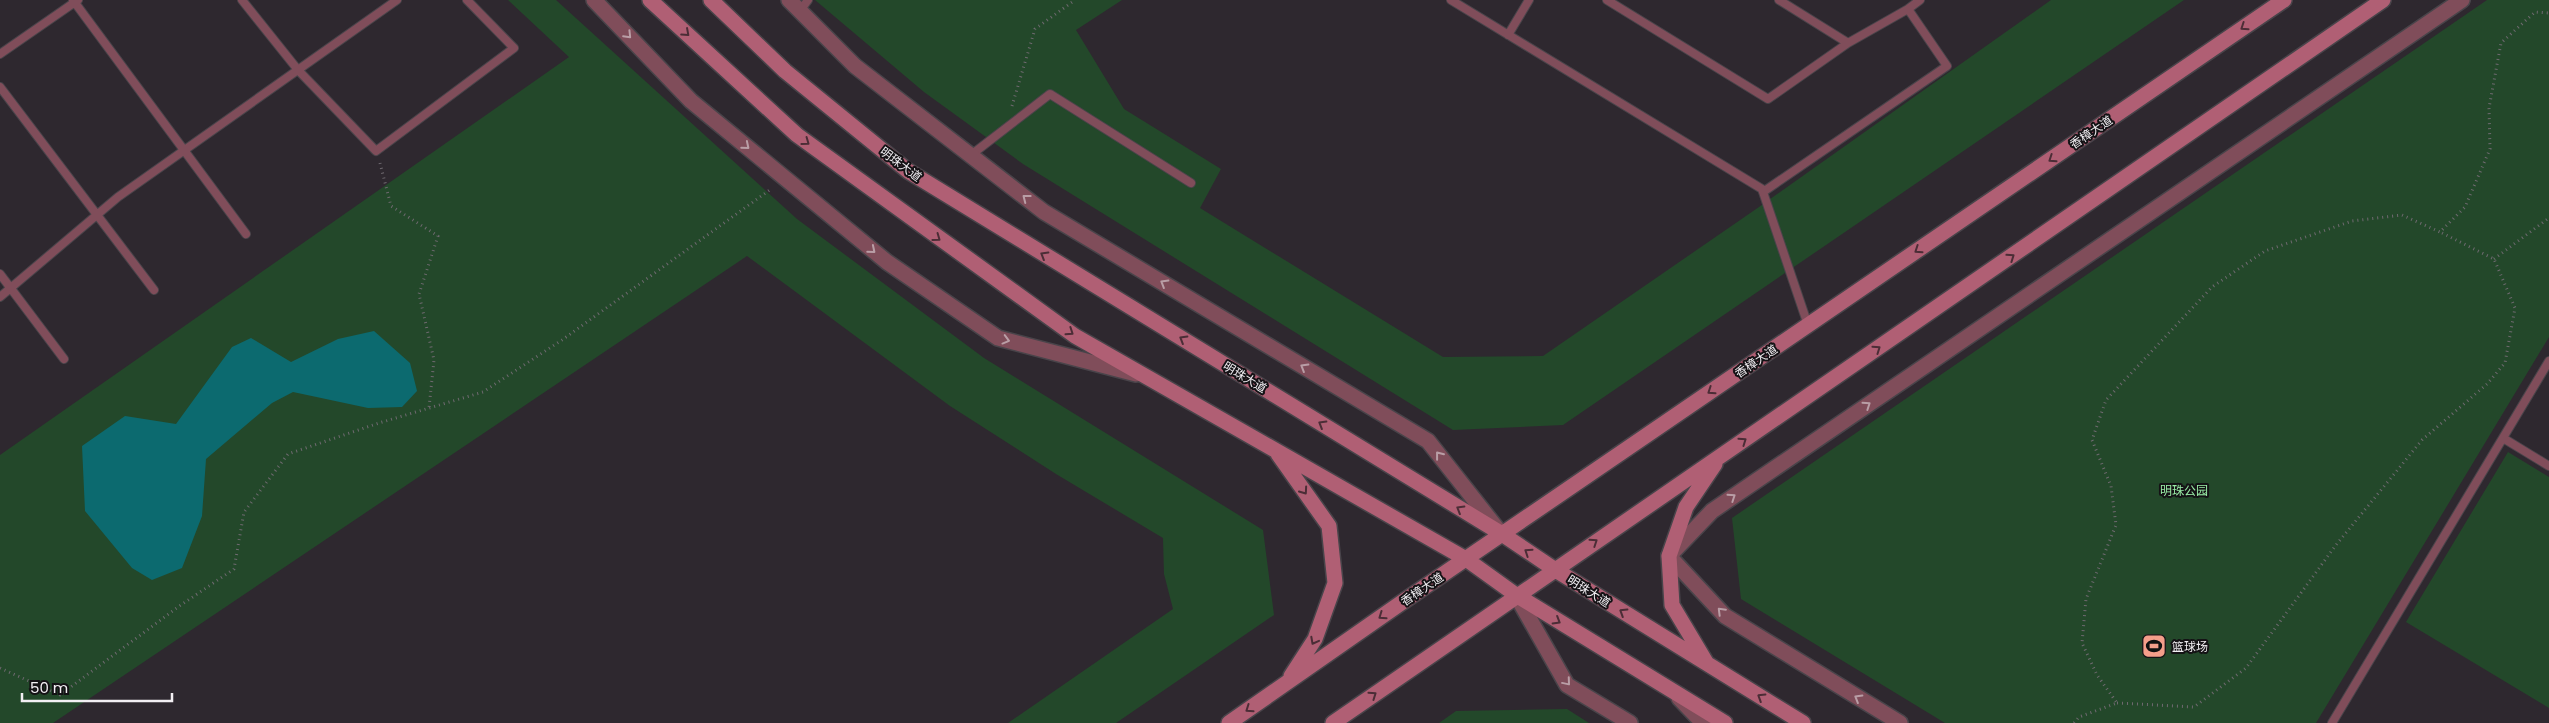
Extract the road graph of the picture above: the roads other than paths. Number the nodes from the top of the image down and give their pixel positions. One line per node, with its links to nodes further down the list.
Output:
1 (242, 0): 22 (lane)
2 (397, 0): 22 (lane)
3 (467, 0): 22 (lane)
4 (594, 0): 37 (street, one-way to 37)
5 (650, 0): 37 (main road, one-way to 37)
6 (711, 0): 42 (main road, 明珠大道, one-way to 6)
7 (789, 0): 17 (street)
8 (1451, 0): 19 (lane)
9 (1529, 0): 19 (lane)
10 (1607, 0): 20 (lane)
11 (1779, 0): 20 (lane)
12 (1920, 0): 18 (lane)
13 (2284, 0): 34 (main road, 香樟大道, one-way to 34)
14 (2383, 0): 40 (main road, one-way to 14)
15 (2462, 0): 43 (street, one-way to 15)
16 (75, 1): 21 (lane); 24 (lane)
17 (804, 6): 25 (street)
18 (1908, 9): 20 (lane); 27 (lane)
19 (1508, 35): 27 (lane)
20 (1848, 43)
21 (0, 54)
22 (298, 70): 24 (lane)
23 (0, 87): 28 (lane)
24 (184, 150): 28 (lane); 29 (lane)
25 (971, 155): 26 (lane); 42 (street, one-way to 25)
26 (1191, 183)
27 (1763, 192): 34 (lane)
28 (97, 215): 31 (lane); 32 (lane)
29 (246, 234)
30 (0, 274): 31 (lane)
31 (11, 288): 33 (lane); 35 (lane)
32 (154, 290)
33 (0, 297)
34 (1808, 325): 42 (main road, 香樟大道, one-way to 42)
35 (64, 358)
36 (2549, 361): 38 (lane)
37 (1147, 377): 39 (main road)
38 (2503, 438): 41 (lane); 57 (lane)
39 (1276, 451): 44 (main road); 48 (main road, one-way to 48)
40 (1719, 458): 43 (main road); 45 (main road, one-way to 40)
41 (2549, 466)
42 (1502, 534): 44 (main road, 香樟大道); 45 (main road, 明珠大道, one-way to 42)
43 (1670, 556): 47 (main road); 56 (street, one-way to 43)
44 (1466, 559): 46 (main road); 48 (main road, 香樟大道, one-way to 48)
45 (1554, 569): 46 (main road); 47 (main road, 明珠大道, one-way to 45)
46 (1516, 595): 49 (main road, one-way to 49); 51 (main road, one-way to 46); 52 (street, one-way to 52)
47 (1708, 665): 55 (main road, 明珠大道, one-way to 47)
48 (1287, 683): 50 (main road, 香樟大道, one-way to 50)
49 (1672, 691): 53 (street); 54 (main road)
50 (1229, 723)
51 (1333, 723)
52 (1630, 723)
53 (1703, 723)
54 (1725, 723)
55 (1803, 723)
56 (1900, 723)
57 (2332, 723)

